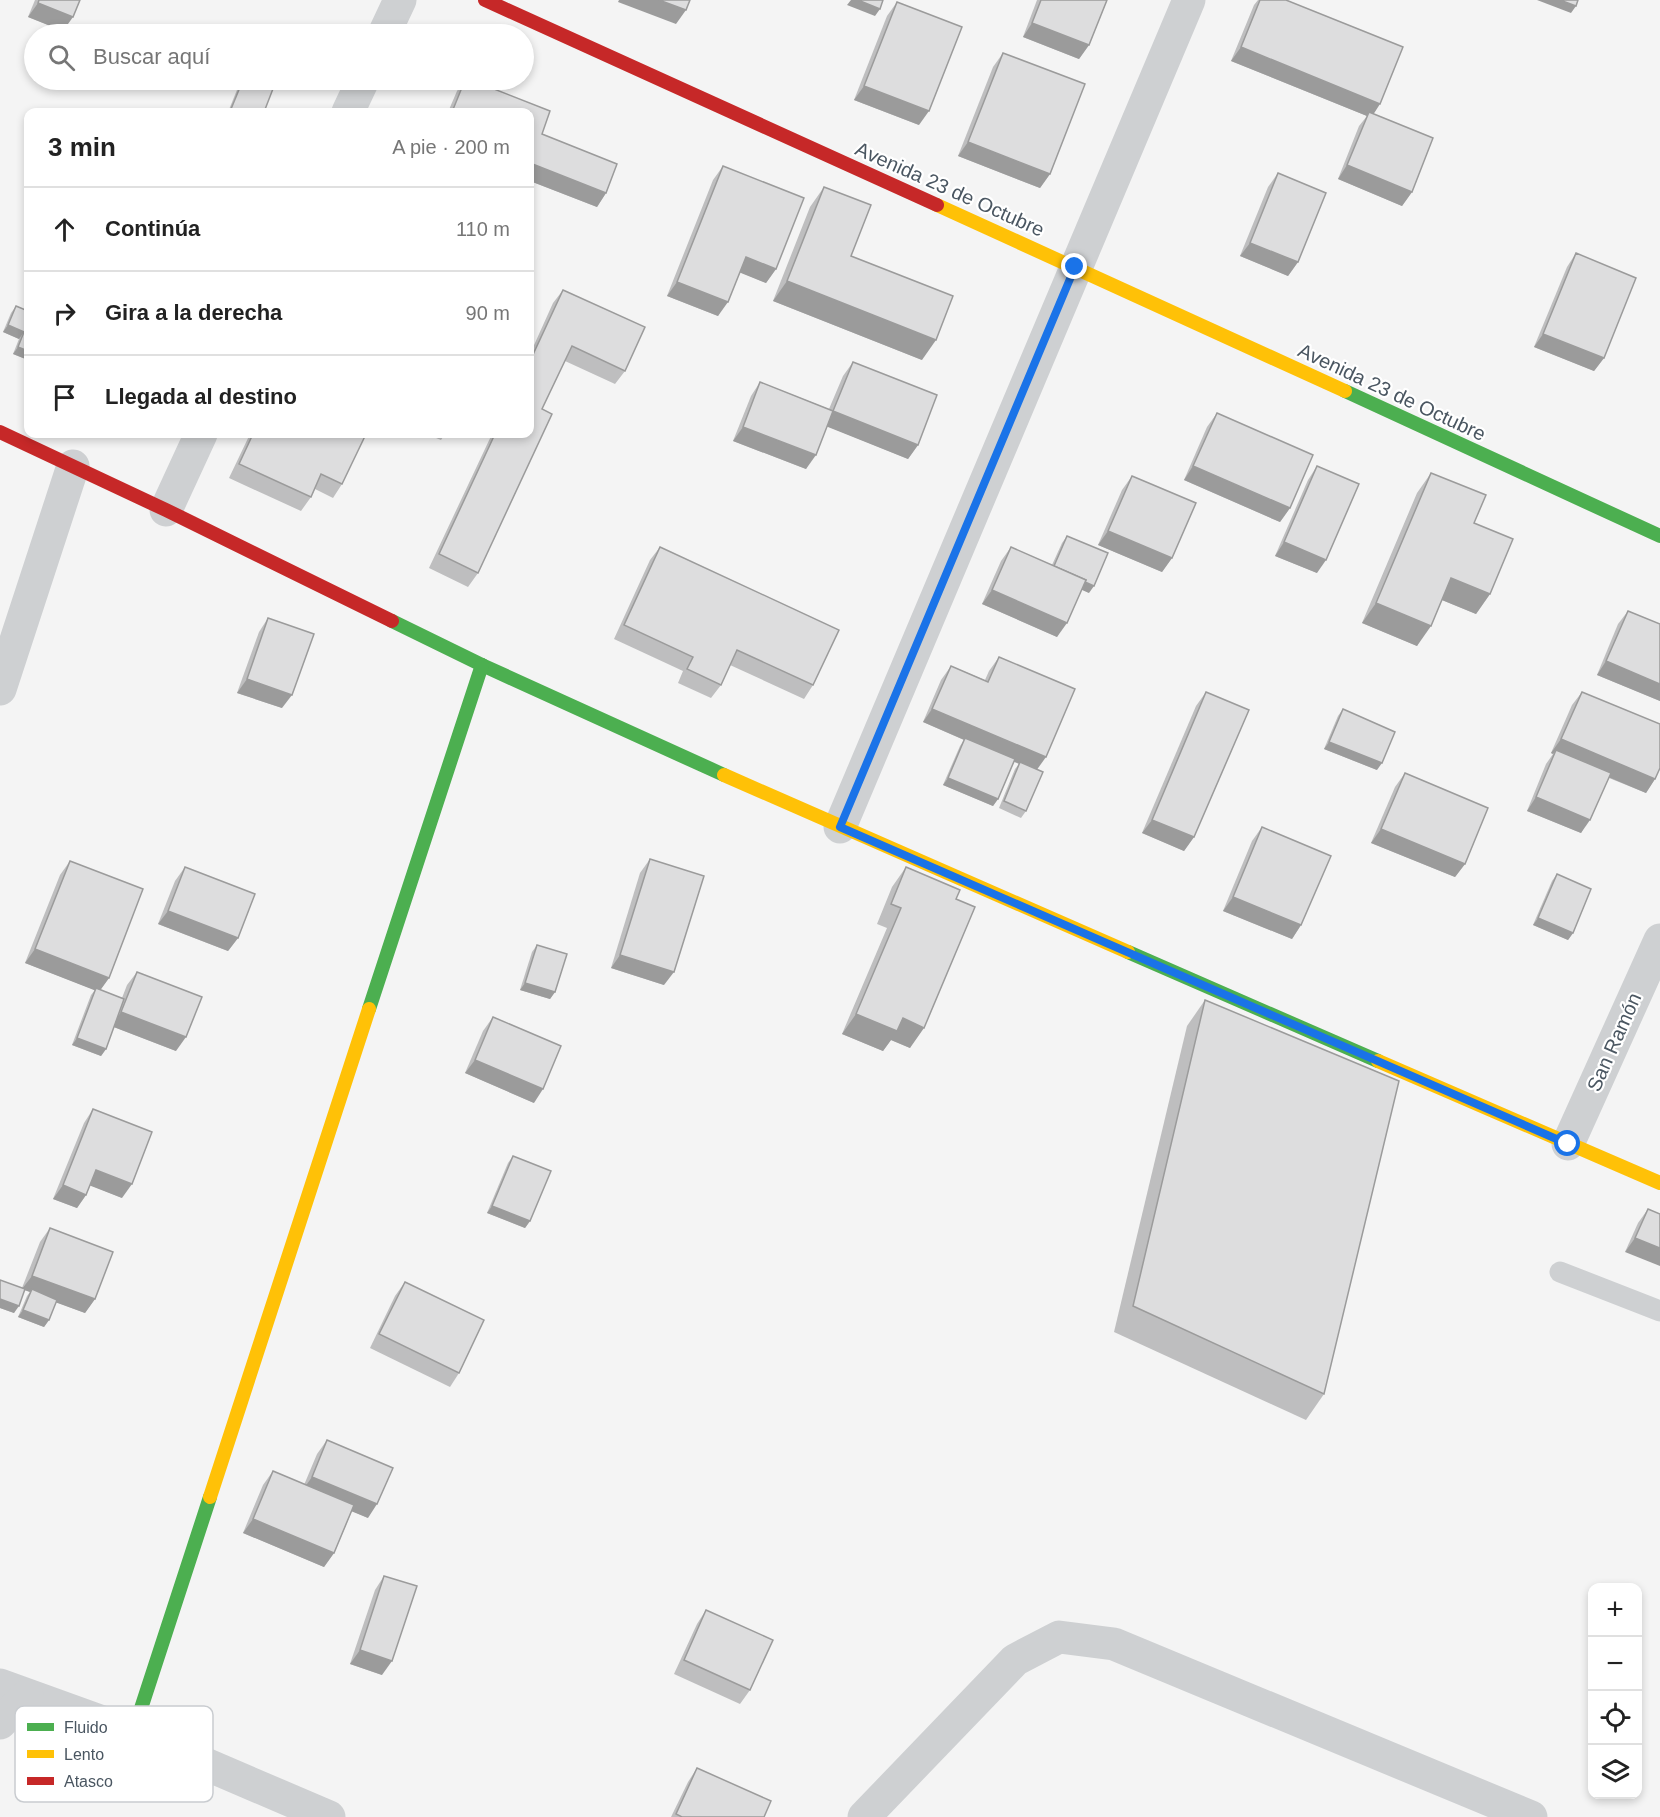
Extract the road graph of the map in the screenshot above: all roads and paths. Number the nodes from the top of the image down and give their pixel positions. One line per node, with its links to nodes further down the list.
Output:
1 (400, 0): 4 (street)
2 (486, 0): 7 (street, Avenida 23 de Octubre)
3 (1189, 0): 7 (street)
4 (389, 24)
5 (358, 90): 6 (street)
6 (350, 108)
7 (1075, 267): 12 (street, Avenida 23 de Octubre); 15 (street)
8 (0, 432): 10 (street)
9 (199, 438): 11 (street)
10 (73, 466): 11 (street); 14 (street)
11 (166, 510): 13 (street)
12 (1660, 536)
13 (482, 664): 15 (street); 23 (street)
14 (0, 689)
15 (840, 827): 17 (street)
16 (1660, 940): 17 (street, San Ramón)
17 (1568, 1144): 18 (street)
18 (1660, 1183)
19 (1560, 1272): 20 (lane)
20 (1660, 1311)
21 (13, 1690): 22 (street); 24 (street)
22 (58, 1706)
23 (142, 1706)
24 (0, 1723)
25 (213, 1767): 26 (street)
26 (329, 1817)
27 (864, 1817): 28 (street)
28 (1531, 1817)

